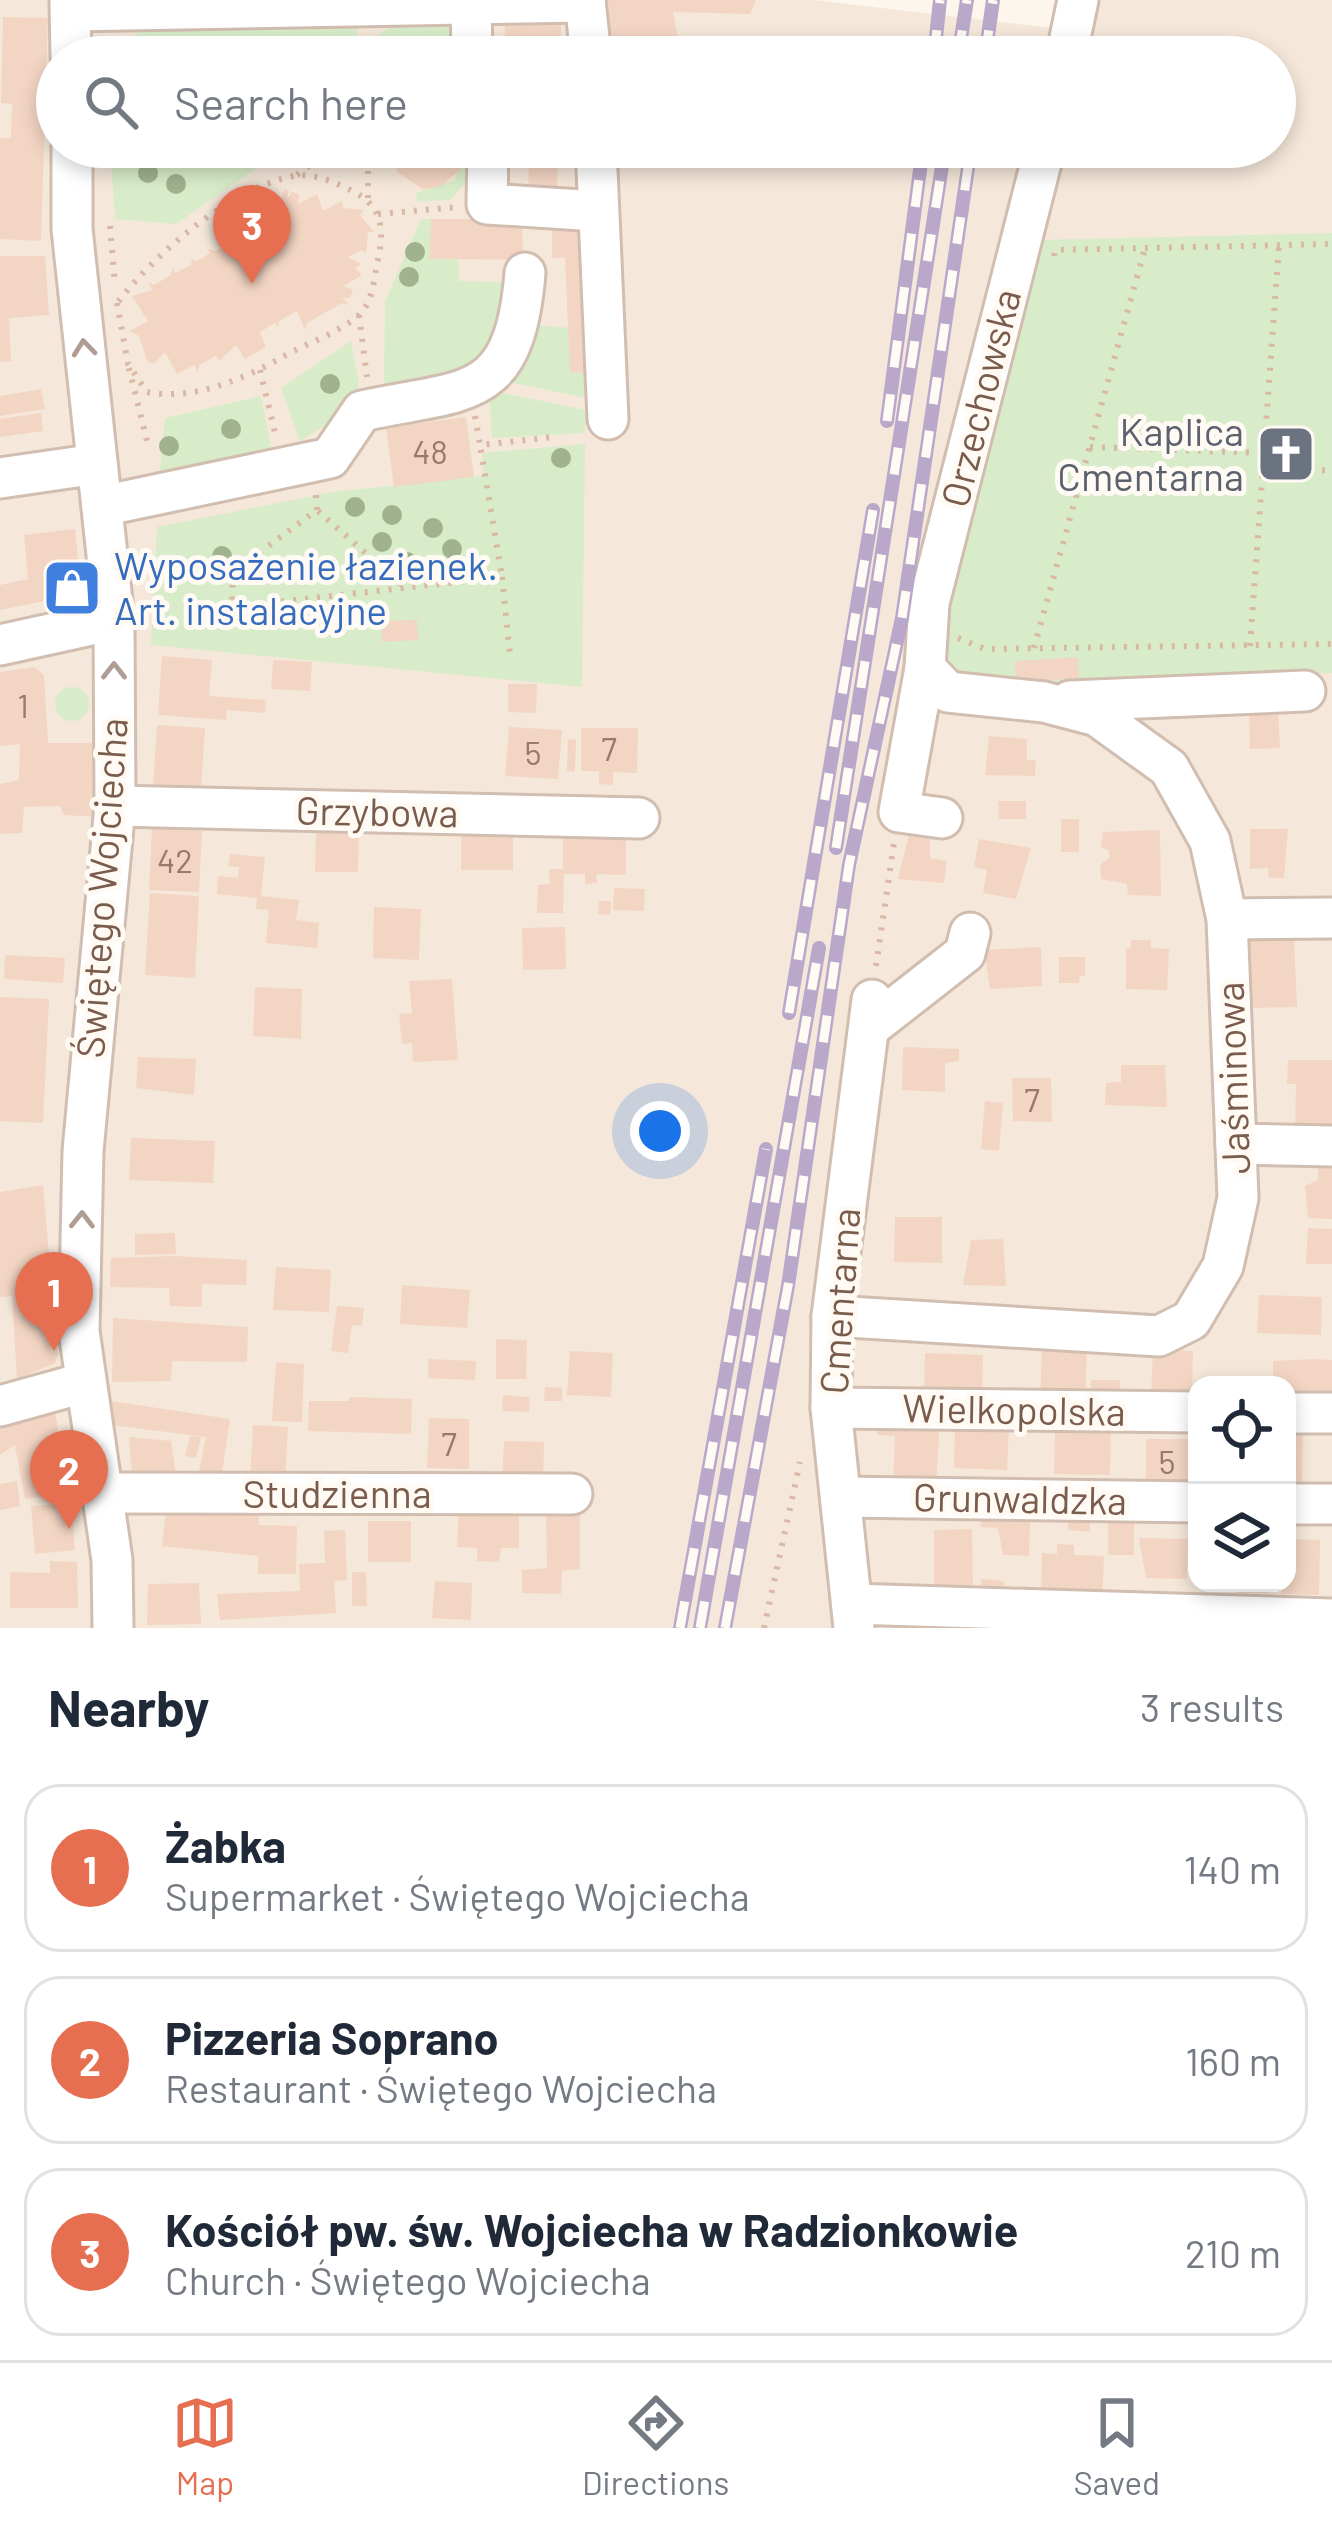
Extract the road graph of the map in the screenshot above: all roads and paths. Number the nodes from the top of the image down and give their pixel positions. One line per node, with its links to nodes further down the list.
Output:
1 (1078, 0): 8 (street)
2 (585, 1): 3 (street); 7 (street)
3 (471, 3): 4 (street); 6 (street)
4 (71, 5): 5 (street)
5 (71, 36)
6 (472, 36)
7 (589, 36)
8 (1070, 36)
9 (72, 168): 38 (street, Świętego Wojciecha, one-way to 9)
10 (306, 168): 15 (path)
11 (368, 168): 16 (path)
12 (488, 168): 17 (street)
13 (597, 168): 18 (street)
14 (1040, 168): 52 (street, Orzechowska)
15 (297, 175): 16 (path); 26 (path)
16 (368, 200): 19 (path)
17 (487, 204): 18 (street); 19 (path)
18 (598, 211): 32 (street)
19 (378, 214): 27 (path)
20 (110, 226): 26 (path)
21 (1332, 244): 22 (path)
22 (1280, 245): 23 (path); 37 (path)
23 (1145, 248): 25 (path); 36 (path)
24 (525, 273): 30 (street)
25 (1049, 273)
26 (117, 303): 28 (path)
27 (359, 315): 29 (path); 31 (path)
28 (128, 364): 29 (path); 34 (path)
29 (260, 370): 39 (path)
30 (470, 388): 31 (street); 35 (path)
31 (371, 409): 39 (street)
32 (608, 419)
33 (554, 437): 35 (path)
34 (147, 440)
35 (480, 446): 45 (path)
36 (1090, 446): 37 (path); 51 (path)
37 (1264, 453): 41 (path)
38 (97, 464): 42 (street); 43 (street, Świętego Wojciecha)
39 (298, 464): 43 (street); 44 (path)
40 (1332, 470): 41 (path)
41 (1262, 473): 50 (path)
42 (0, 478)
43 (102, 506): 47 (street, Świętego Wojciecha)
44 (317, 510): 46 (path); 46 (path)
45 (502, 577): 46 (path); 53 (path)
46 (405, 588)
47 (114, 620): 49 (street); 56 (street, Świętego Wojciecha, one-way to 47)
48 (1332, 644): 50 (path)
49 (0, 645)
50 (1250, 646): 51 (path)
51 (1034, 648): 52 (path)
52 (934, 651): 55 (street, Jaśminowa); 57 (street, Orzechowska)
53 (511, 655)
54 (1304, 691): 55 (street)
55 (1044, 702): 61 (street, Jaśminowa)
56 (115, 806): 58 (street, Grzybowa); 67 (street, Świętego Wojciecha, one-way to 56)
57 (899, 812): 59 (street); 63 (path)
58 (639, 818)
59 (942, 818)
60 (1332, 918): 61 (street)
61 (1227, 919): 64 (street, Jaśminowa)
62 (970, 933): 63 (street)
63 (871, 1014): 66 (street, Cmentarna)
64 (1236, 1144): 65 (street); 66 (street, Jaśminowa)
65 (1332, 1147)
66 (832, 1316): 69 (street, Cmentarna)
67 (83, 1383): 68 (street); 74 (street, Świętego Wojciecha)
68 (0, 1406)
69 (831, 1408): 70 (street, Wielkopolska); 76 (street, Cmentarna)
70 (1188, 1412)
71 (1296, 1413): 72 (street)
72 (1332, 1413)
73 (801, 1456): 83 (path)
74 (101, 1493): 75 (street, Studzienna); 82 (street, Świętego Wojciecha)
75 (572, 1494)
76 (843, 1497): 77 (street, Grunwaldzka); 80 (street, Cmentarna)
77 (1188, 1502)
78 (1296, 1504): 79 (street)
79 (1332, 1504)
80 (853, 1616): 81 (street, Cmentarna)
81 (1332, 1619)
82 (113, 1628)
83 (764, 1628)

